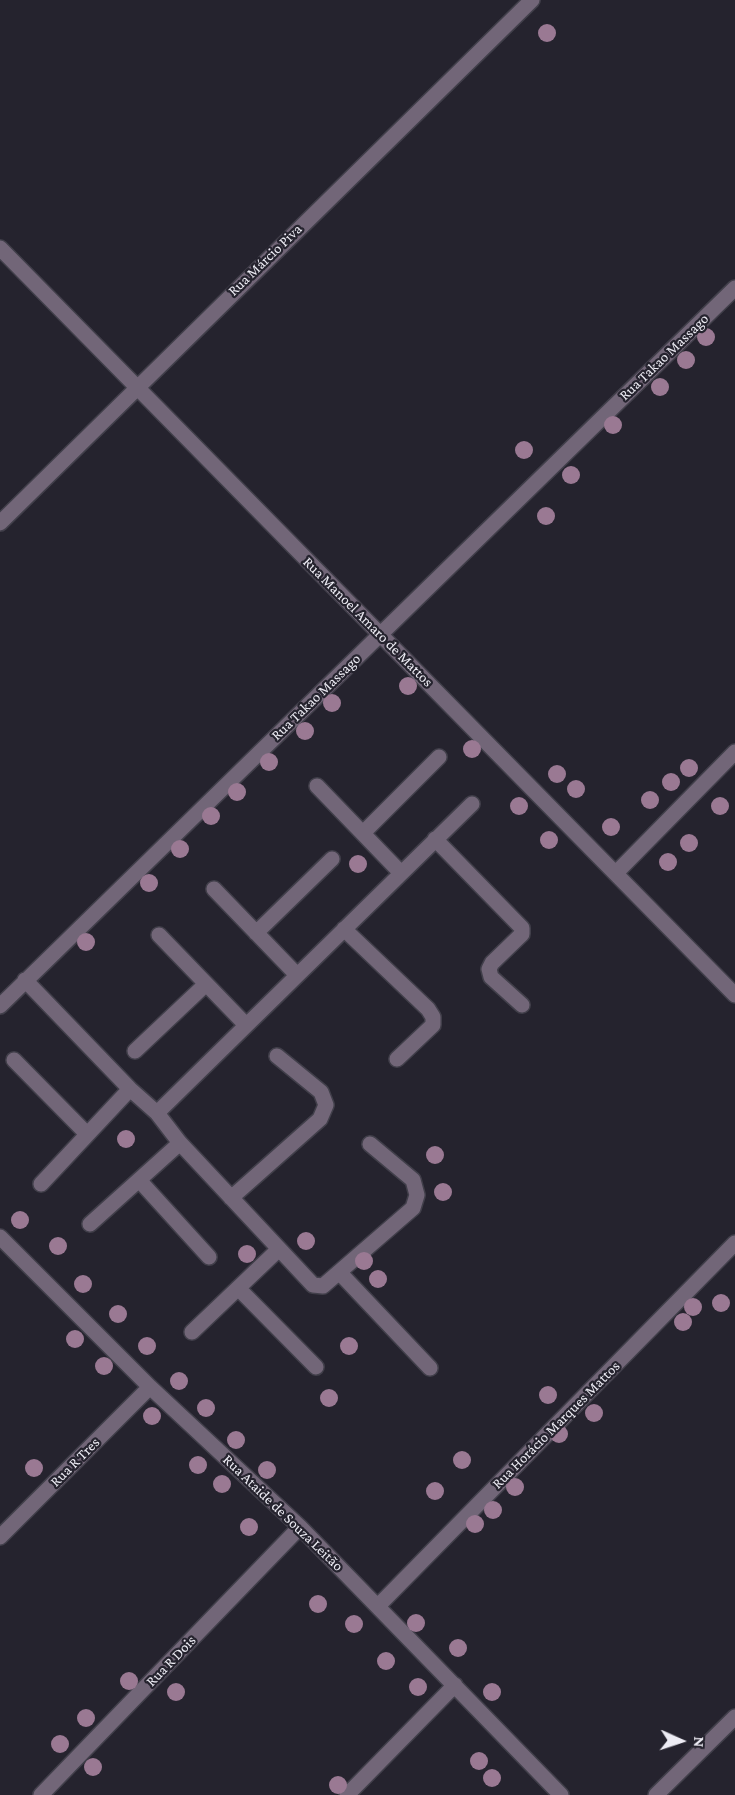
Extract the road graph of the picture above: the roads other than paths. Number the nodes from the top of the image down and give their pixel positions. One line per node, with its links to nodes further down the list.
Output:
1 (532, 0): 4 (street, Rua Márcio Piva)
2 (0, 248): 4 (street, Rua Manoel Amaro de Mattos)
3 (735, 288): 6 (street, Rua Takao Massago)
4 (136, 386): 5 (street, Rua Márcio Piva); 6 (street, Rua Manoel Amaro de Mattos)
5 (0, 523)
6 (380, 634): 15 (street, Rua Manoel Amaro de Mattos); 21 (street, Rua Takao Massago)
7 (735, 752): 15 (street)
8 (439, 757): 11 (street)
9 (317, 786): 11 (street)
10 (472, 804): 12 (street)
11 (363, 833): 14 (street)
12 (435, 839): 14 (street); 24 (street)
13 (332, 859): 18 (street)
14 (401, 873): 17 (street)
15 (616, 873): 23 (street, Rua Manoel Amaro de Mattos)
16 (214, 889): 18 (street)
17 (344, 929): 20 (street); 29 (street)
18 (256, 933): 20 (street)
19 (159, 935): 22 (street)
20 (297, 975): 26 (street)
21 (25, 980): 25 (street, Rua Takao Massago); 31 (street)
22 (206, 984): 26 (street); 27 (street)
23 (735, 995)
24 (522, 1005)
25 (0, 1006)
26 (246, 1025): 32 (street)
27 (135, 1051)
28 (277, 1056): 38 (street)
29 (397, 1059)
30 (14, 1060): 33 (street)
31 (130, 1089): 32 (street); 33 (street)
32 (157, 1113): 34 (street)
33 (87, 1134): 37 (street)
34 (180, 1143): 36 (street); 38 (street)
35 (370, 1144): 44 (street)
36 (139, 1180): 39 (street); 43 (street)
37 (41, 1184)
38 (231, 1198): 42 (street)
39 (90, 1224)
40 (0, 1237): 49 (street, Rua Ataide de Souza Leitão)
41 (735, 1243): 52 (street, Rua Horácio Marques Mattos)
42 (279, 1250): 44 (street); 45 (street)
43 (209, 1257)
44 (339, 1272): 48 (street)
45 (238, 1288): 46 (street); 47 (street)
46 (192, 1332)
47 (316, 1367)
48 (430, 1368)
49 (150, 1387): 50 (street, Rua Ataide de Souza Leitão); 51 (street, Rua R Tres)
50 (300, 1527): 52 (street, Rua Ataide de Souza Leitão); 55 (street, Rua R Dois)
51 (0, 1537)
52 (378, 1606): 53 (street, Rua Ataide de Souza Leitão)
53 (455, 1685): 56 (street); 57 (street, Rua Ataide de Souza Leitão)
54 (735, 1718): 58 (street)
55 (41, 1795)
56 (347, 1795)
57 (561, 1795)
58 (656, 1795)

